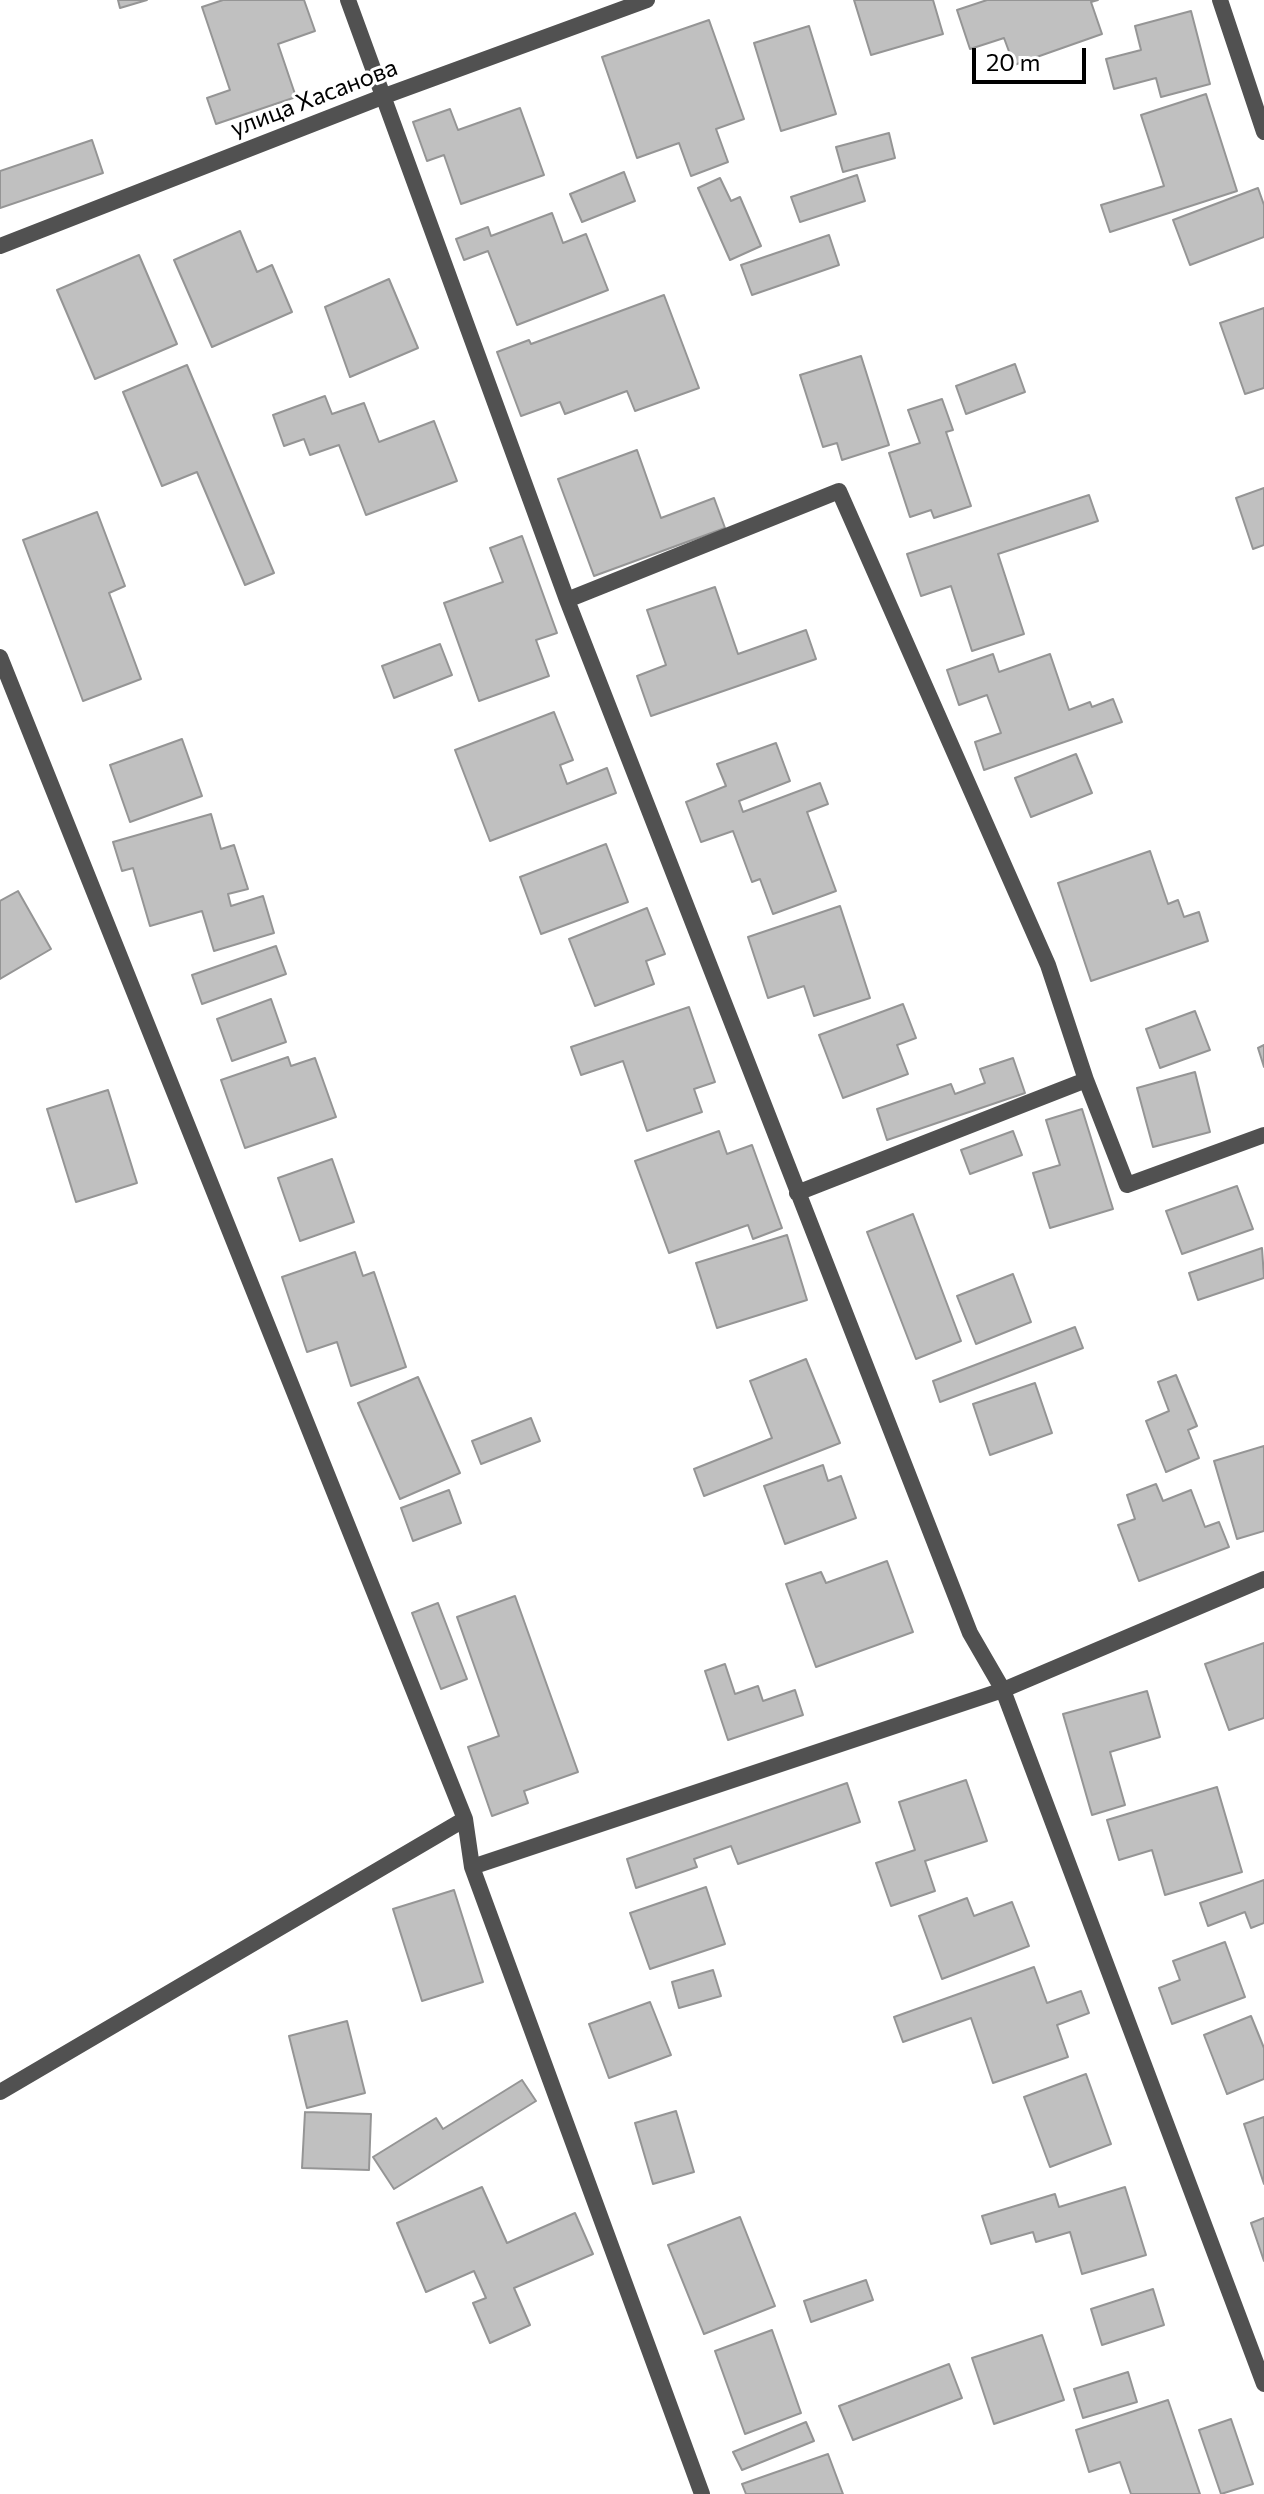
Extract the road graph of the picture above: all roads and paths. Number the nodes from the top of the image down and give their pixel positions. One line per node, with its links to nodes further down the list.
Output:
1 (348, 0): 4 (street)
2 (647, 0): 4 (street, улица Хасанова)
3 (1220, 0): 5 (street)
4 (382, 97): 6 (street, улица Хасанова); 7 (street)
5 (1264, 132)
6 (0, 246)
7 (567, 600): 9 (street); 11 (street)
8 (0, 657): 14 (street)
9 (1086, 1080): 10 (street); 11 (street)
10 (1264, 1135)
11 (797, 1193): 13 (street)
12 (1264, 1579): 13 (street)
13 (1003, 1690): 15 (street); 17 (street)
14 (465, 1819): 15 (street); 16 (street)
15 (472, 1867): 18 (street)
16 (0, 2092)
17 (1264, 2384)
18 (702, 2494)

